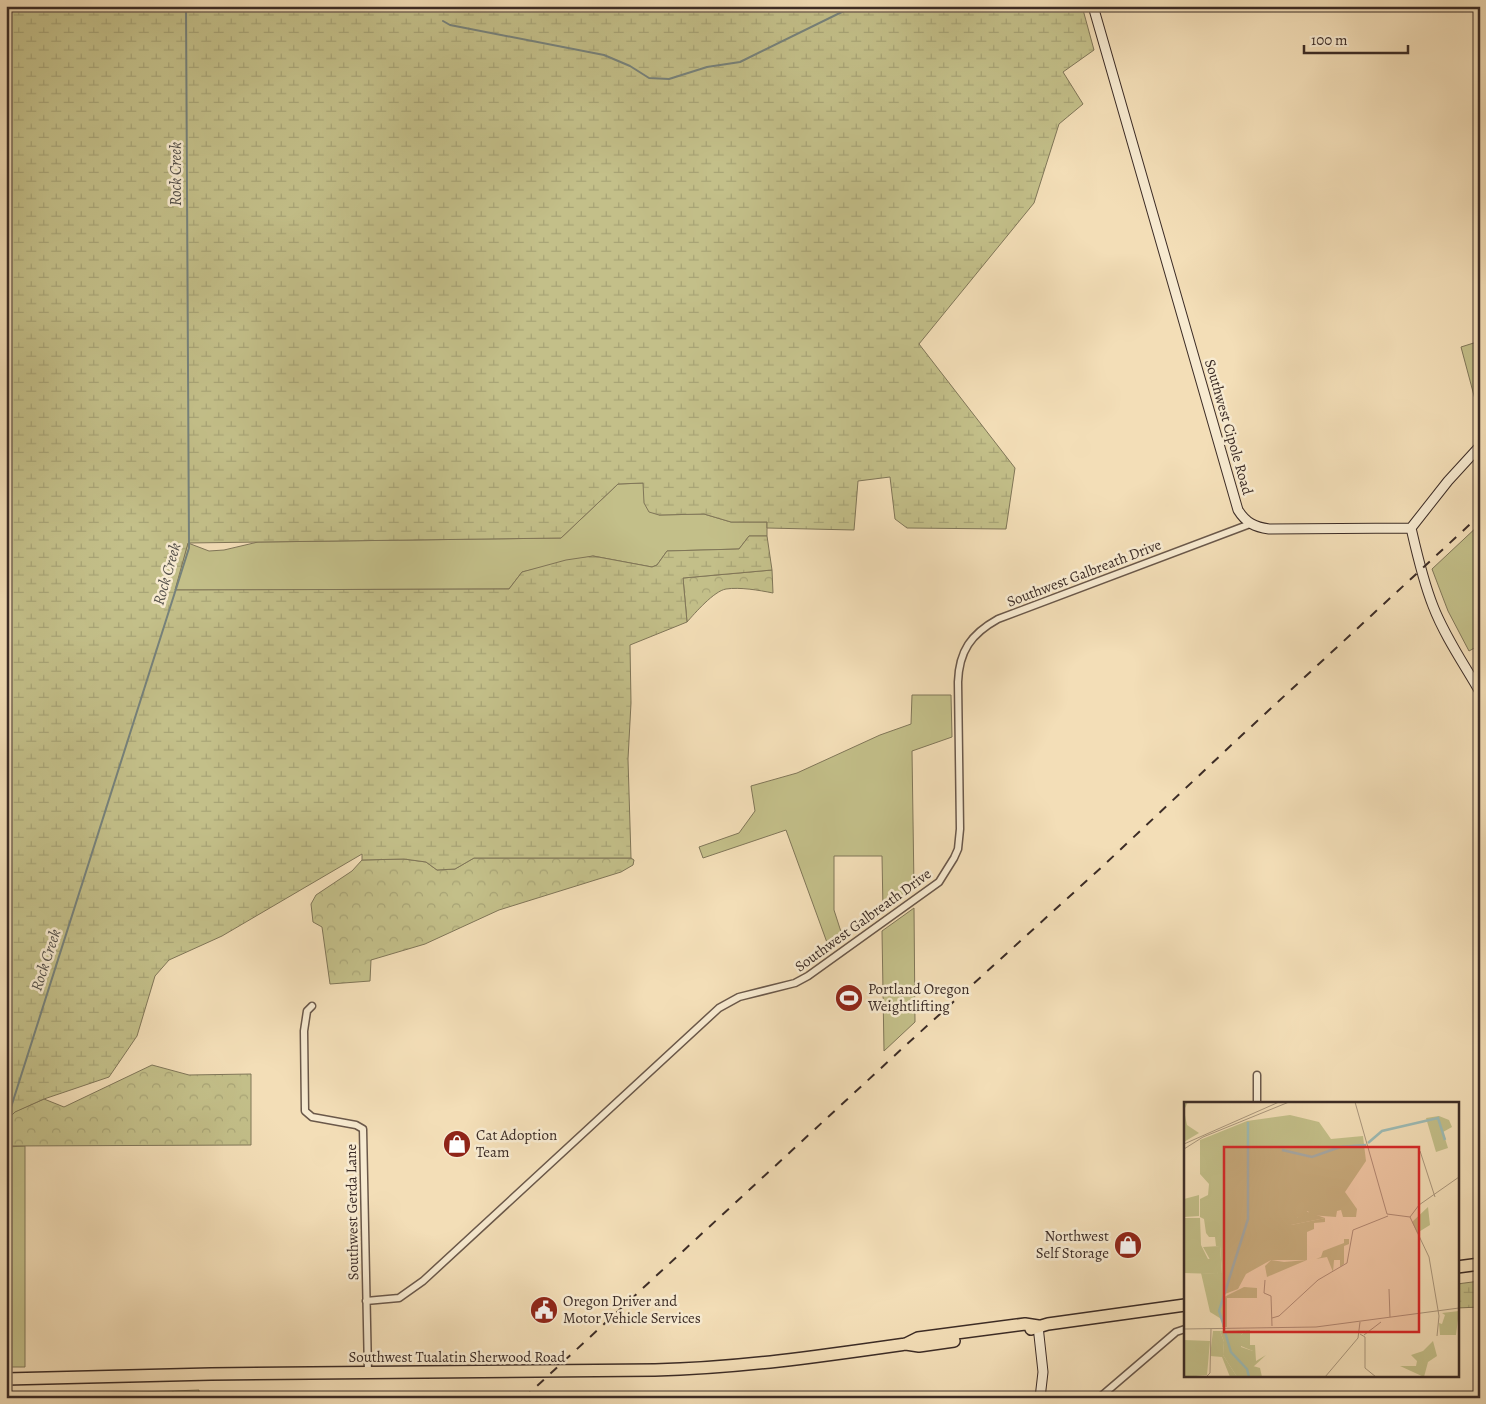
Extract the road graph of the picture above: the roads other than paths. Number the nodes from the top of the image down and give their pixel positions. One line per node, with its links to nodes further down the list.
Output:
1 (1093, 6): 3 (street, Southwest Cipole Road)
2 (1480, 446): 4 (street)
3 (1250, 524): 4 (street); 11 (street, Southwest Galbreath Drive)
4 (1411, 528): 5 (street)
5 (1480, 692)
6 (312, 1006): 11 (street, Southwest Gerda Lane)
7 (1256, 1075): 8 (street)
8 (1257, 1102)
9 (1480, 1264): 10 (highway)
10 (1458, 1267)
11 (366, 1301): 15 (street, Southwest Gerda Lane)
12 (1184, 1305): 13 (highway, Southwest Tualatin Sherwood Road)
13 (1038, 1326): 15 (highway, Southwest Tualatin Sherwood Road); 17 (street)
14 (1184, 1329): 18 (street)
15 (368, 1373): 16 (highway, Southwest Tualatin Sherwood Road)
16 (6, 1379)
17 (1040, 1398)
18 (1100, 1398)

